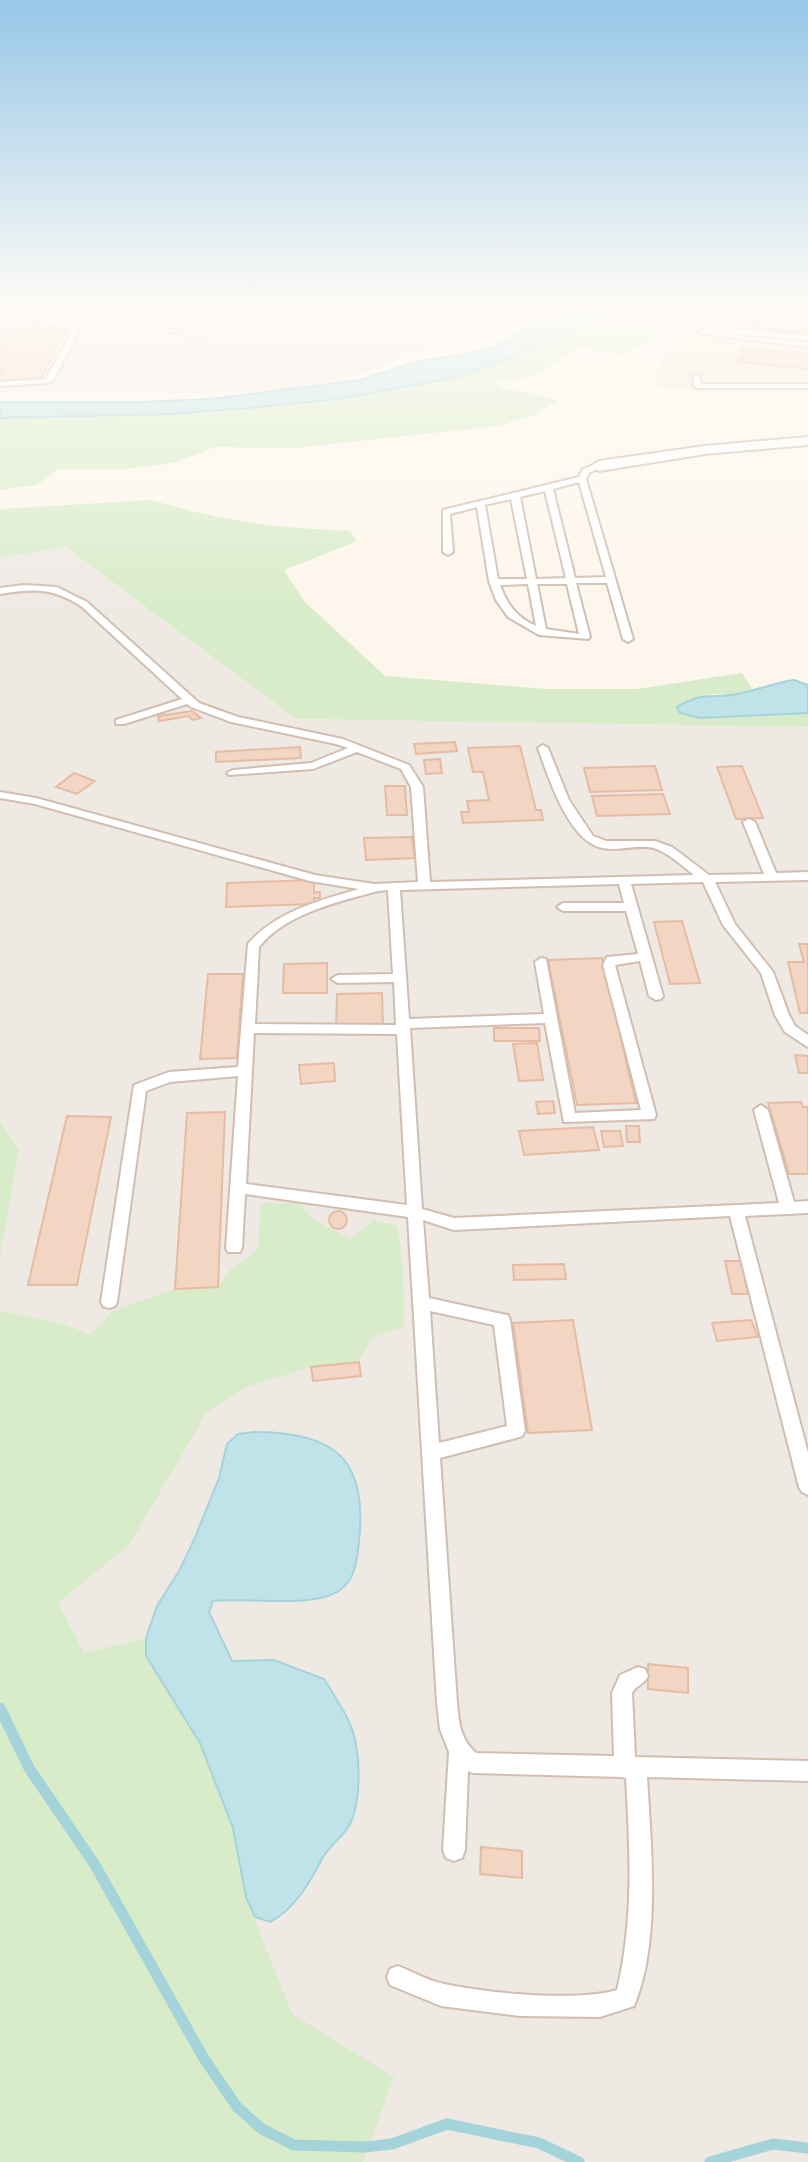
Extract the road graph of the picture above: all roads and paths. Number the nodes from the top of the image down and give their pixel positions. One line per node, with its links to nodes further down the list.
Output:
1 (808, 441): 2 (street)
2 (599, 466): 3 (lane)
3 (582, 479): 4 (lane); 8 (lane)
4 (548, 487): 5 (lane); 10 (lane)
5 (515, 495): 6 (lane); 9 (lane)
6 (481, 504): 7 (lane); 11 (lane)
7 (448, 552)
8 (611, 580): 10 (lane); 14 (lane)
9 (532, 581): 10 (lane); 11 (lane); 13 (lane)
10 (571, 581): 13 (lane)
11 (496, 582): 13 (lane)
12 (0, 591): 15 (lane)
13 (542, 633)
14 (628, 639)
15 (188, 700): 16 (lane); 17 (lane)
16 (120, 722)
17 (358, 748): 19 (lane); 26 (lane)
18 (543, 748): 24 (lane)
19 (233, 773)
20 (0, 795): 27 (lane)
21 (749, 822): 23 (lane)
22 (808, 876): 23 (lane)
23 (771, 877): 24 (lane)
24 (707, 879): 25 (lane); 38 (lane)
25 (624, 881): 26 (lane); 29 (lane)
26 (424, 886): 27 (lane)
27 (386, 887): 32 (lane); 37 (lane)
28 (563, 907): 29 (lane)
29 (631, 907): 30 (lane)
30 (645, 957): 34 (lane); 35 (lane)
31 (541, 962): 35 (lane)
32 (400, 978): 33 (lane); 36 (lane)
33 (338, 979)
34 (656, 996)
35 (550, 1018): 36 (lane)
36 (403, 1027): 37 (lane); 45 (lane)
37 (248, 1028): 39 (lane)
38 (808, 1042)
39 (246, 1071): 41 (lane); 47 (lane)
40 (761, 1110): 42 (lane)
41 (238, 1188): 45 (lane); 46 (lane)
42 (788, 1207): 43 (lane); 44 (lane)
43 (808, 1207)
44 (736, 1209): 45 (lane); 49 (lane)
45 (415, 1212): 48 (lane)
46 (234, 1248)
47 (109, 1302)
48 (420, 1303): 50 (lane); 50 (lane)
49 (800, 1421): 51 (lane)
50 (430, 1453): 53 (lane)
51 (808, 1487)
52 (638, 1676): 54 (lane)
53 (458, 1754): 54 (lane); 56 (lane)
54 (630, 1769): 55 (lane); 57 (lane)
55 (808, 1771)
56 (454, 1850)
57 (398, 1977)

